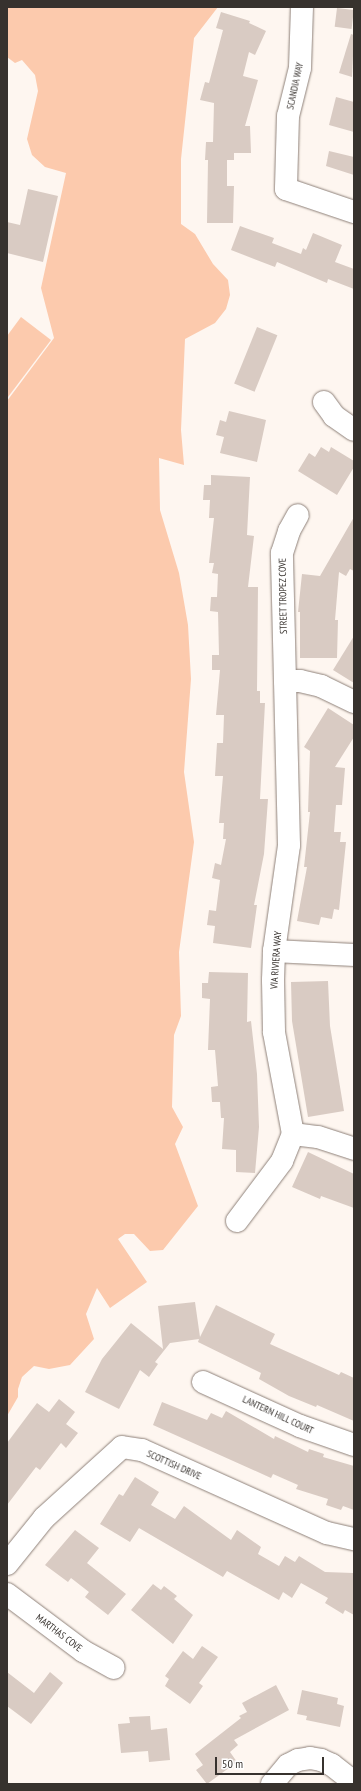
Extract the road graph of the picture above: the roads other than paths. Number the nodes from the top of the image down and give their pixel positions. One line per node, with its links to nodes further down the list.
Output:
1 (302, 7): 2 (street, SCANDIA WAY)
2 (354, 212)
3 (324, 402): 4 (street)
4 (354, 430)
5 (298, 515): 6 (street, STREET TROPEZ COVE)
6 (285, 681): 7 (street); 8 (street, VIA RIVIERA WAY)
7 (354, 702)
8 (274, 951): 9 (street); 10 (street, VIA RIVIERA WAY)
9 (354, 955)
10 (293, 1134): 11 (street); 12 (street)
11 (354, 1149)
12 (237, 1220)
13 (203, 1382): 14 (street, LANTERN HILL COURT)
14 (354, 1445)
15 (354, 1539): 16 (street, SCOTTISH DRIVE)
16 (7, 1564)
17 (7, 1594): 18 (street, MARTHAS COVE)
18 (114, 1668)
19 (354, 1782): 20 (street)
20 (272, 1784)

